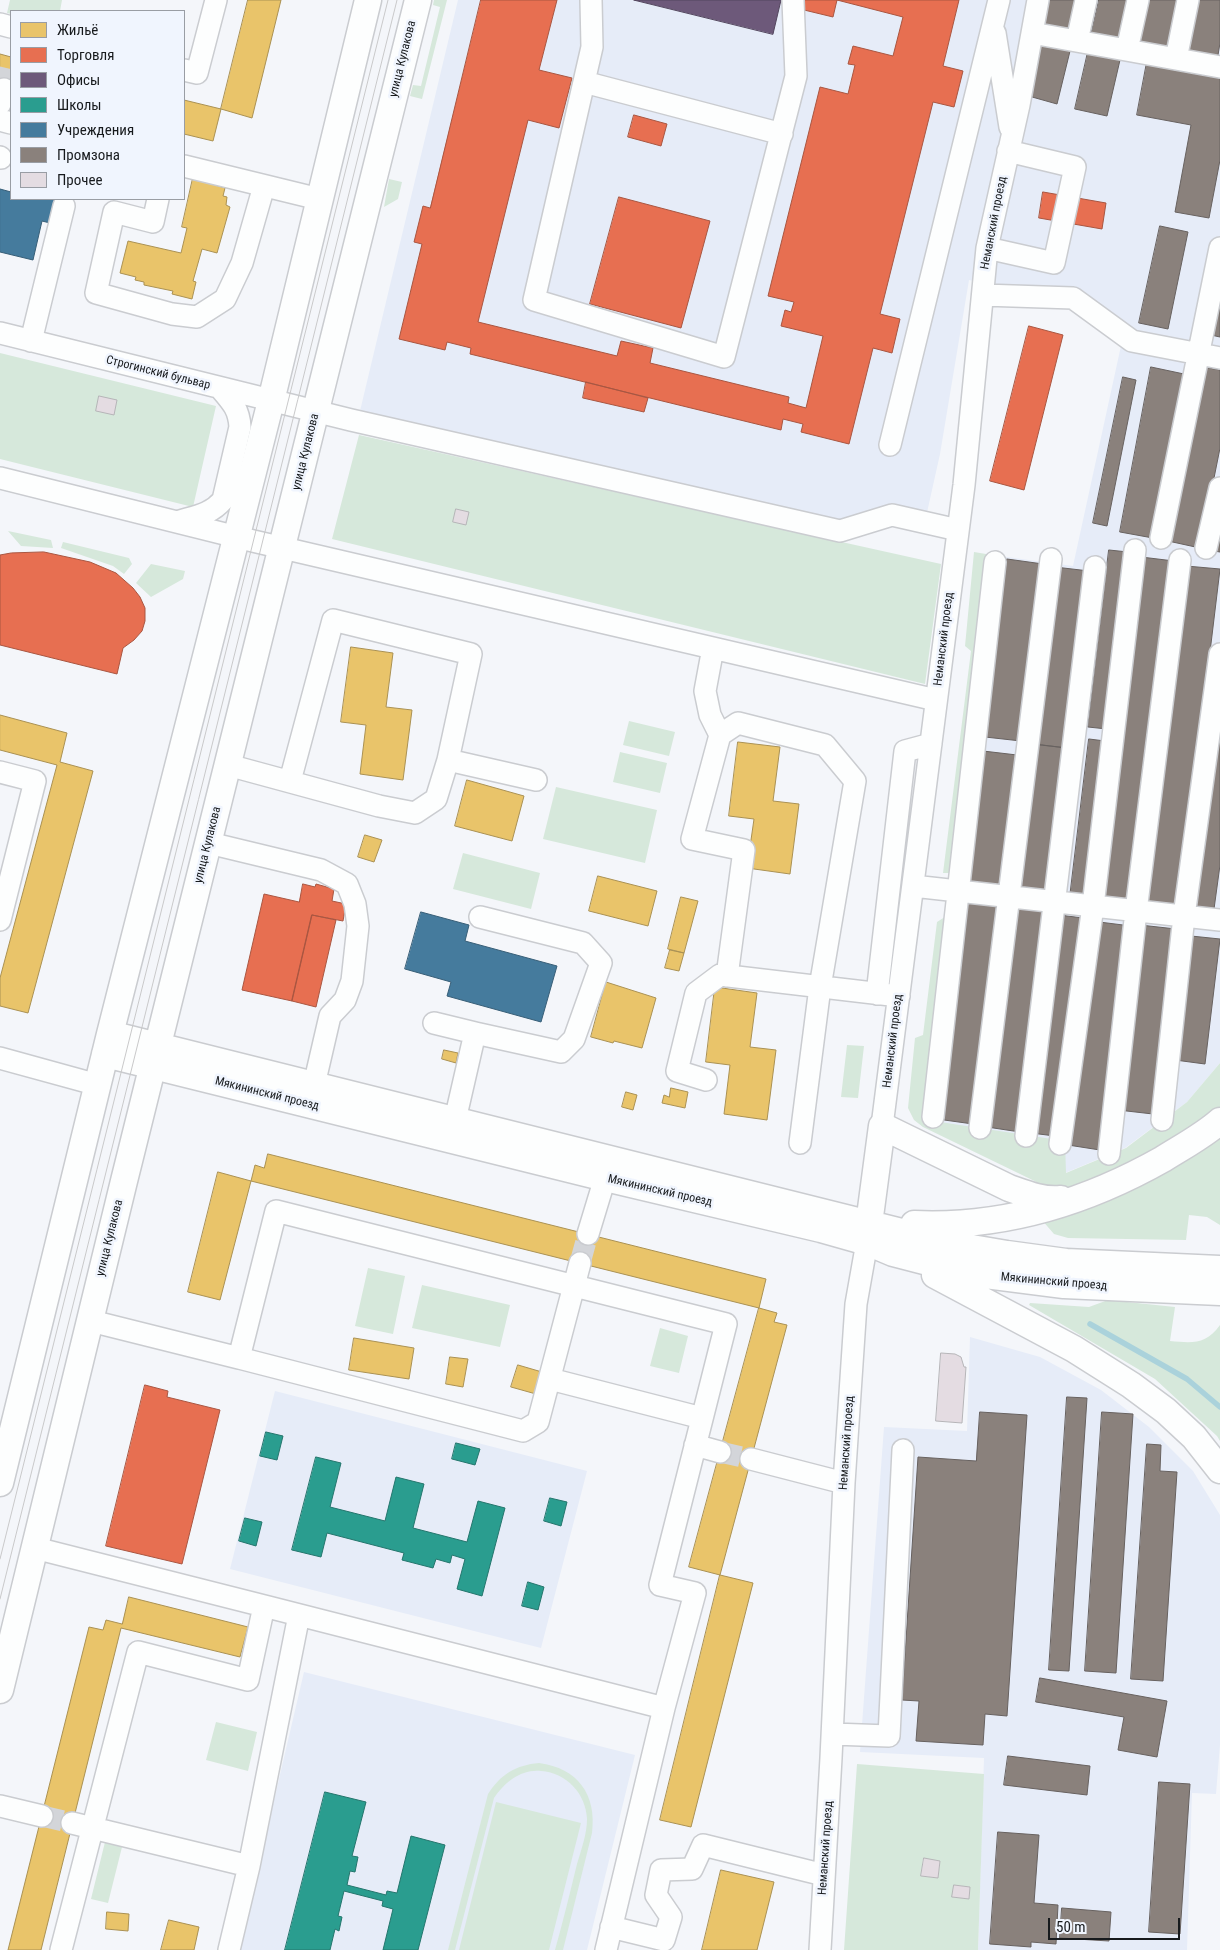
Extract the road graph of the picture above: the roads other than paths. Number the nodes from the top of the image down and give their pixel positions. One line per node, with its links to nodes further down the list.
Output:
1 (216, 0): 17 (street)
2 (368, 0): 23 (main road)
3 (418, 0): 35 (main road, улица Кулакова)
4 (591, 0): 18 (street)
5 (793, 0): 19 (street)
6 (999, 0): 11 (street)
7 (1038, 0): 12 (street, Неманский проезд)
8 (1086, 0): 13 (street)
9 (1138, 0): 14 (street)
10 (1188, 0): 15 (street)
11 (994, 22): 20 (street); 36 (street)
12 (1032, 33): 13 (street); 20 (street, Неманский проезд)
13 (1077, 41): 14 (street)
14 (1127, 50): 15 (street)
15 (1176, 59): 16 (street)
16 (1220, 67)
17 (185, 70)
18 (584, 82): 19 (street); 19 (street)
19 (782, 134)
20 (1010, 144): 26 (street, Неманский проезд); 26 (street)
21 (185, 166): 22 (street)
22 (264, 186): 23 (street); 24 (street)
23 (319, 199): 34 (main road)
24 (158, 200)
25 (64, 206): 30 (street)
26 (987, 248): 28 (street, Неманский проезд)
27 (1220, 248): 31 (street)
28 (983, 295): 31 (street); 40 (street, Неманский проезд)
29 (0, 333): 30 (street, Строгинский бульвар)
30 (31, 341): 33 (street, Строгинский бульвар)
31 (1199, 354): 32 (street); 42 (street)
32 (1220, 358)
33 (220, 388): 34 (street, Строгинский бульвар); 39 (street)
34 (271, 401): 35 (street, Строгинский бульвар); 41 (main road)
35 (316, 411): 40 (street, Строгинский бульвар); 43 (main road, улица Кулакова)
36 (890, 445)
37 (0, 478): 39 (street)
38 (1220, 488): 44 (street)
39 (176, 522): 41 (street)
40 (958, 530): 52 (street, Неманский проезд)
41 (237, 537): 43 (street); 77 (main road)
42 (1161, 538)
43 (282, 548): 50 (street); 56 (main road, улица Кулакова)
44 (1206, 548)
45 (1135, 550): 65 (street)
46 (1051, 559): 63 (street)
47 (1180, 560): 66 (street)
48 (995, 562): 62 (street)
49 (1095, 568): 64 (street)
50 (713, 648): 52 (street); 53 (street)
51 (1220, 654): 67 (street)
52 (936, 700): 54 (street, Неманский проезд)
53 (720, 735): 71 (street); 72 (street)
54 (931, 744): 61 (street, Неманский проезд); 73 (street)
55 (448, 760): 58 (street); 59 (street); 59 (street)
56 (228, 765): 59 (street); 60 (main road, улица Кулакова)
57 (0, 772): 69 (street)
58 (536, 780)
59 (290, 781)
60 (209, 843): 78 (main road, улица Кулакова); 82 (street)
61 (913, 886): 62 (street); 74 (street, Неманский проезд)
62 (958, 891): 63 (street); 83 (street)
63 (1008, 897): 64 (street); 88 (street)
64 (1054, 902): 65 (street); 89 (street)
65 (1093, 906): 66 (street); 91 (street)
66 (1136, 911): 67 (street); 92 (street)
67 (1184, 916): 70 (street); 85 (street)
68 (480, 917): 76 (street)
69 (0, 920)
70 (1220, 920)
71 (727, 976): 72 (street); 80 (street)
72 (820, 987): 73 (street); 90 (street)
73 (877, 994): 74 (street)
74 (899, 996): 87 (street, Неманский проезд)
75 (434, 1023): 76 (street)
76 (475, 1033): 84 (street)
77 (107, 1044): 78 (main road, Мякининский проезд); 81 (main road)
78 (156, 1056): 82 (main road, Мякининский проезд); 93 (main road, Мякининский проезд); 106 (main road, улица Кулакова)
79 (0, 1058): 81 (street)
80 (706, 1080)
81 (98, 1084): 115 (main road)
82 (314, 1085): 84 (main road, Мякининский проезд)
83 (933, 1117)
84 (454, 1120): 95 (main road, Мякининский проезд)
85 (1162, 1120)
86 (1220, 1121): 94 (main road)
87 (882, 1126): 94 (main road); 95 (main road, Неманский проезд)
88 (980, 1128)
89 (1026, 1136)
90 (800, 1143)
91 (1060, 1144)
92 (1109, 1154)
93 (605, 1178): 95 (main road, Мякининский проезд); 96 (street)
94 (1080, 1197): 95 (main road)
95 (868, 1232): 97 (main road, Мякининский проезд); 98 (main road, Мякининский проезд); 116 (street, Неманский проезд)
96 (588, 1234)
97 (893, 1253): 101 (main road, Мякининский проезд); 105 (main road)
98 (1007, 1254): 101 (main road); 102 (main road, Мякининский проезд)
99 (580, 1263): 103 (street)
100 (1220, 1270): 102 (main road, Мякининский проезд)
101 (970, 1273): 102 (main road, Мякининский проезд); 105 (main road)
102 (1179, 1279): 104 (main road, Мякининский проезд)
103 (574, 1286): 107 (street); 108 (street); 109 (street)
104 (1220, 1292)
105 (981, 1298): 114 (main road)
106 (90, 1321): 107 (street); 117 (main road, улица Кулакова)
107 (239, 1358): 108 (street)
108 (550, 1379): 109 (street)
109 (702, 1418): 110 (street)
110 (695, 1445): 112 (street); 121 (street)
111 (902, 1450): 122 (street)
112 (720, 1452)
113 (751, 1459): 116 (street)
114 (1220, 1470)
115 (0, 1483)
116 (844, 1483): 122 (street, Неманский проезд)
117 (35, 1548): 118 (street); 120 (main road, улица Кулакова)
118 (264, 1606): 119 (street); 125 (street)
119 (299, 1615): 121 (street); 126 (street)
120 (0, 1690)
121 (664, 1708): 128 (street)
122 (833, 1734): 127 (street, Неманский проезд)
123 (0, 1806): 124 (street)
124 (42, 1816)
125 (82, 1826): 126 (street); 129 (street)
126 (249, 1866): 130 (street)
127 (824, 1875): 128 (street); 132 (street, Неманский проезд)
128 (612, 1926): 131 (street)
129 (62, 1950)
130 (229, 1950)
131 (606, 1950)
132 (820, 1950)

